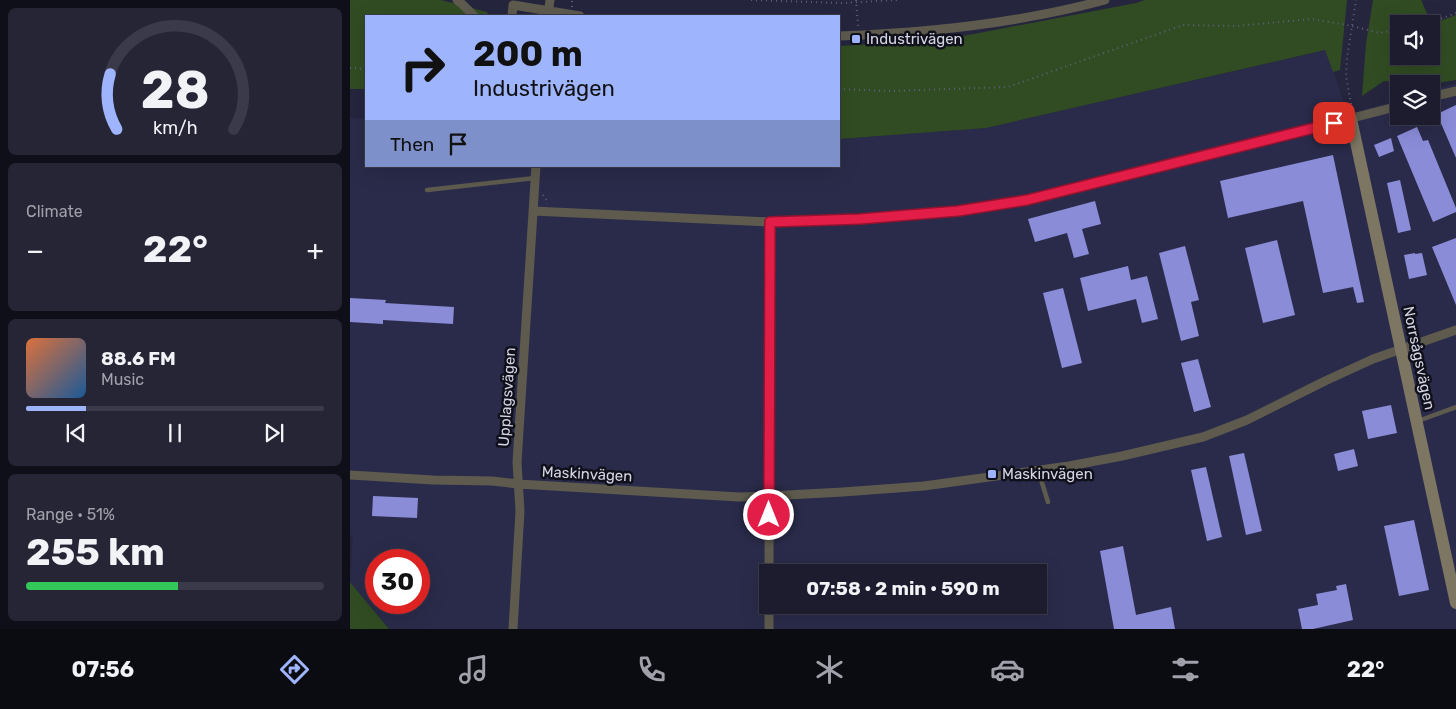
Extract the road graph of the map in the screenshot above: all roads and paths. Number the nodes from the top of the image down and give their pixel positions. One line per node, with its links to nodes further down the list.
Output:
1 (457, 0): 10 (street)
2 (550, 0): 9 (street)
3 (750, 0): 7 (path)
4 (898, 0): 7 (path)
5 (1105, 0): 17 (street)
6 (1356, 0): 14 (path)
7 (856, 1): 17 (path)
8 (1456, 13): 13 (path)
9 (548, 14): 11 (street); 12 (street)
10 (473, 15)
11 (512, 15)
12 (564, 15)
13 (1440, 19)
14 (1352, 26): 15 (path); 20 (path); 24 (path)
15 (1390, 31)
16 (840, 36): 17 (street)
17 (859, 36)
18 (350, 68): 19 (path)
19 (365, 69)
20 (840, 89)
21 (1456, 91): 22 (street)
22 (1440, 95)
23 (1390, 108): 24 (street)
24 (1351, 119): 29 (street); 31 (street, Norrsågsvägen)
25 (536, 167): 26 (street, Upplagsvägen)
26 (535, 178): 27 (lane); 28 (street, Upplagsvägen)
27 (427, 190)
28 (533, 210): 29 (street); 36 (street, Upplagsvägen)
29 (770, 222): 37 (street)
30 (1456, 330): 31 (street, Maskinvägen)
31 (1401, 349): 33 (street, Norrsågsvägen); 34 (street, Maskinvägen)
32 (1456, 407): 33 (lane)
33 (1416, 422): 40 (street, Norrsågsvägen)
34 (1038, 470): 37 (street, Maskinvägen); 38 (lane)
35 (350, 475): 36 (street, Maskinvägen)
36 (518, 484): 37 (street, Maskinvägen); 42 (street, Upplagsvägen)
37 (769, 496): 39 (street)
38 (1048, 502)
39 (769, 564)
40 (1456, 603)
41 (769, 614): 43 (street)
42 (513, 629)
43 (769, 629)

